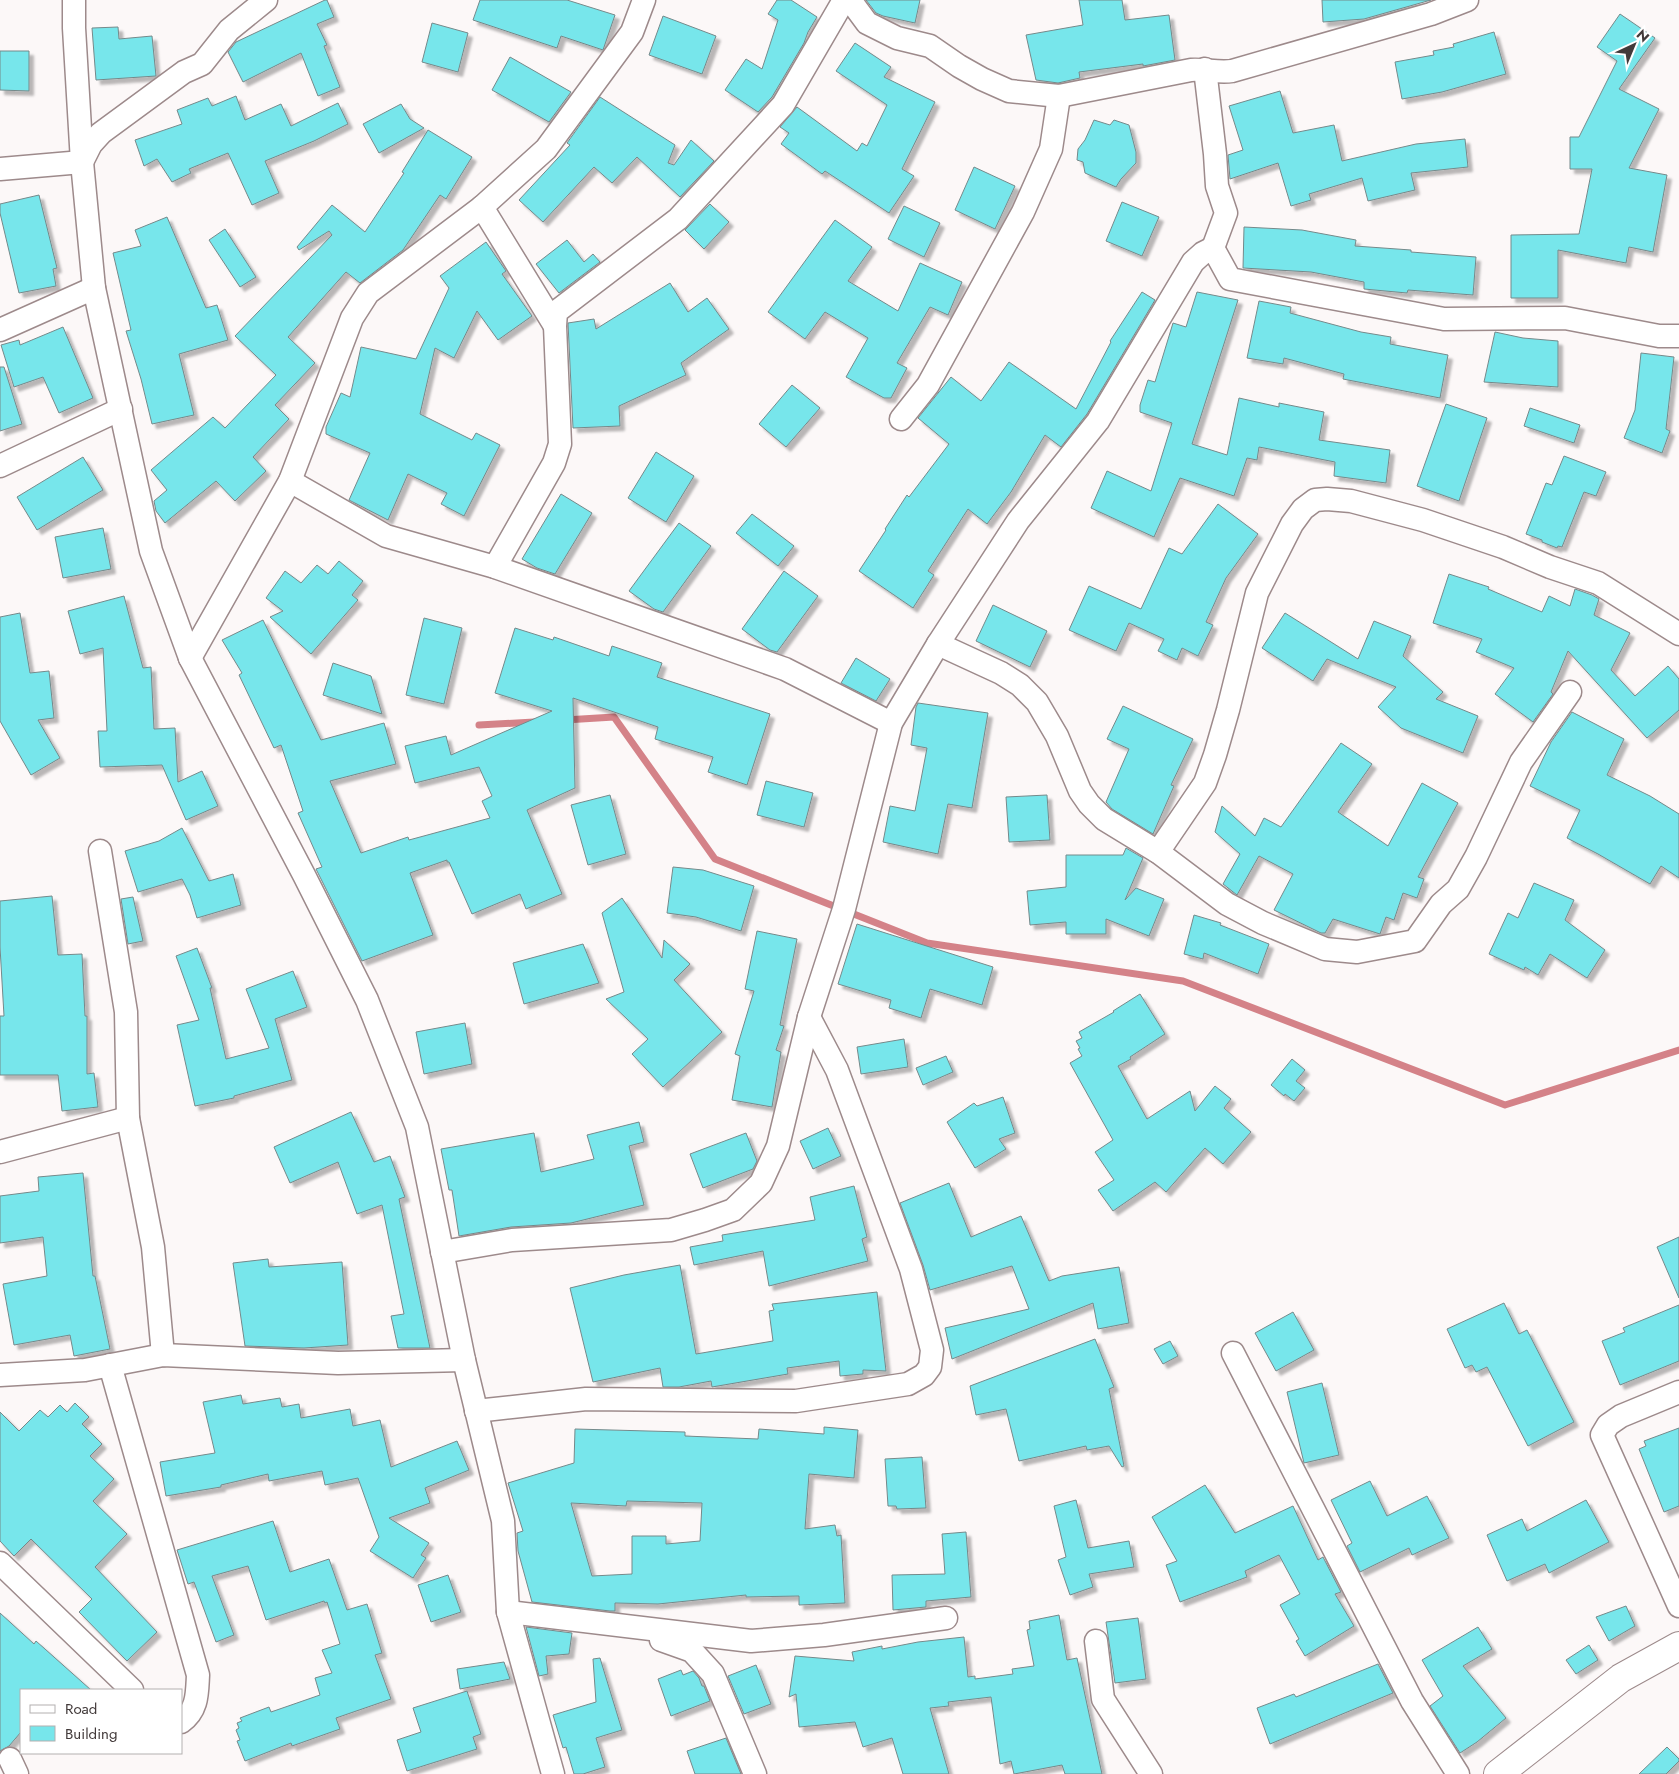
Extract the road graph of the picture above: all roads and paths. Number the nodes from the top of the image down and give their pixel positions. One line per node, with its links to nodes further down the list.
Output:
1 (74, 0): 9 (street)
2 (266, 0): 9 (street)
3 (644, 0): 11 (street)
4 (844, 0): 14 (street)
5 (850, 0): 8 (street)
6 (1467, 0): 7 (street)
7 (1205, 69): 8 (street); 12 (street)
8 (1059, 96): 18 (street)
9 (82, 162): 10 (street); 13 (street)
10 (0, 169)
11 (482, 207): 14 (street); 20 (street)
12 (1213, 248): 16 (street); 23 (street)
13 (94, 288): 15 (street); 17 (street)
14 (555, 326): 21 (street)
15 (0, 330)
16 (1679, 336)
17 (121, 409): 19 (street); 24 (street)
18 (901, 419)
19 (0, 466)
20 (290, 481): 21 (street); 24 (street)
21 (495, 567): 26 (street)
22 (1679, 634): 28 (street)
23 (938, 644): 26 (street); 28 (street)
24 (190, 658): 32 (street)
25 (1570, 692): 28 (street)
26 (891, 723): 29 (street)
27 (100, 851): 30 (street)
28 (1158, 852)
29 (809, 1017): 32 (street); 39 (street)
30 (128, 1118): 31 (street); 34 (street)
31 (0, 1152)
32 (442, 1252): 35 (street)
33 (1233, 1354): 52 (street)
34 (163, 1355): 35 (street); 36 (street)
35 (464, 1360): 39 (street)
36 (110, 1365): 37 (street); 48 (street)
37 (0, 1375)
38 (1679, 1392): 41 (street)
39 (476, 1411): 42 (street)
40 (0, 1563): 47 (street)
41 (1679, 1606)
42 (508, 1612): 44 (street); 49 (street)
43 (946, 1618): 44 (street)
44 (622, 1626): 50 (street)
45 (1096, 1641): 51 (street)
46 (1679, 1646): 53 (street)
47 (131, 1689)
48 (182, 1721)
49 (553, 1774)
50 (755, 1774)
51 (1151, 1774)
52 (1458, 1774)
53 (1498, 1774)

